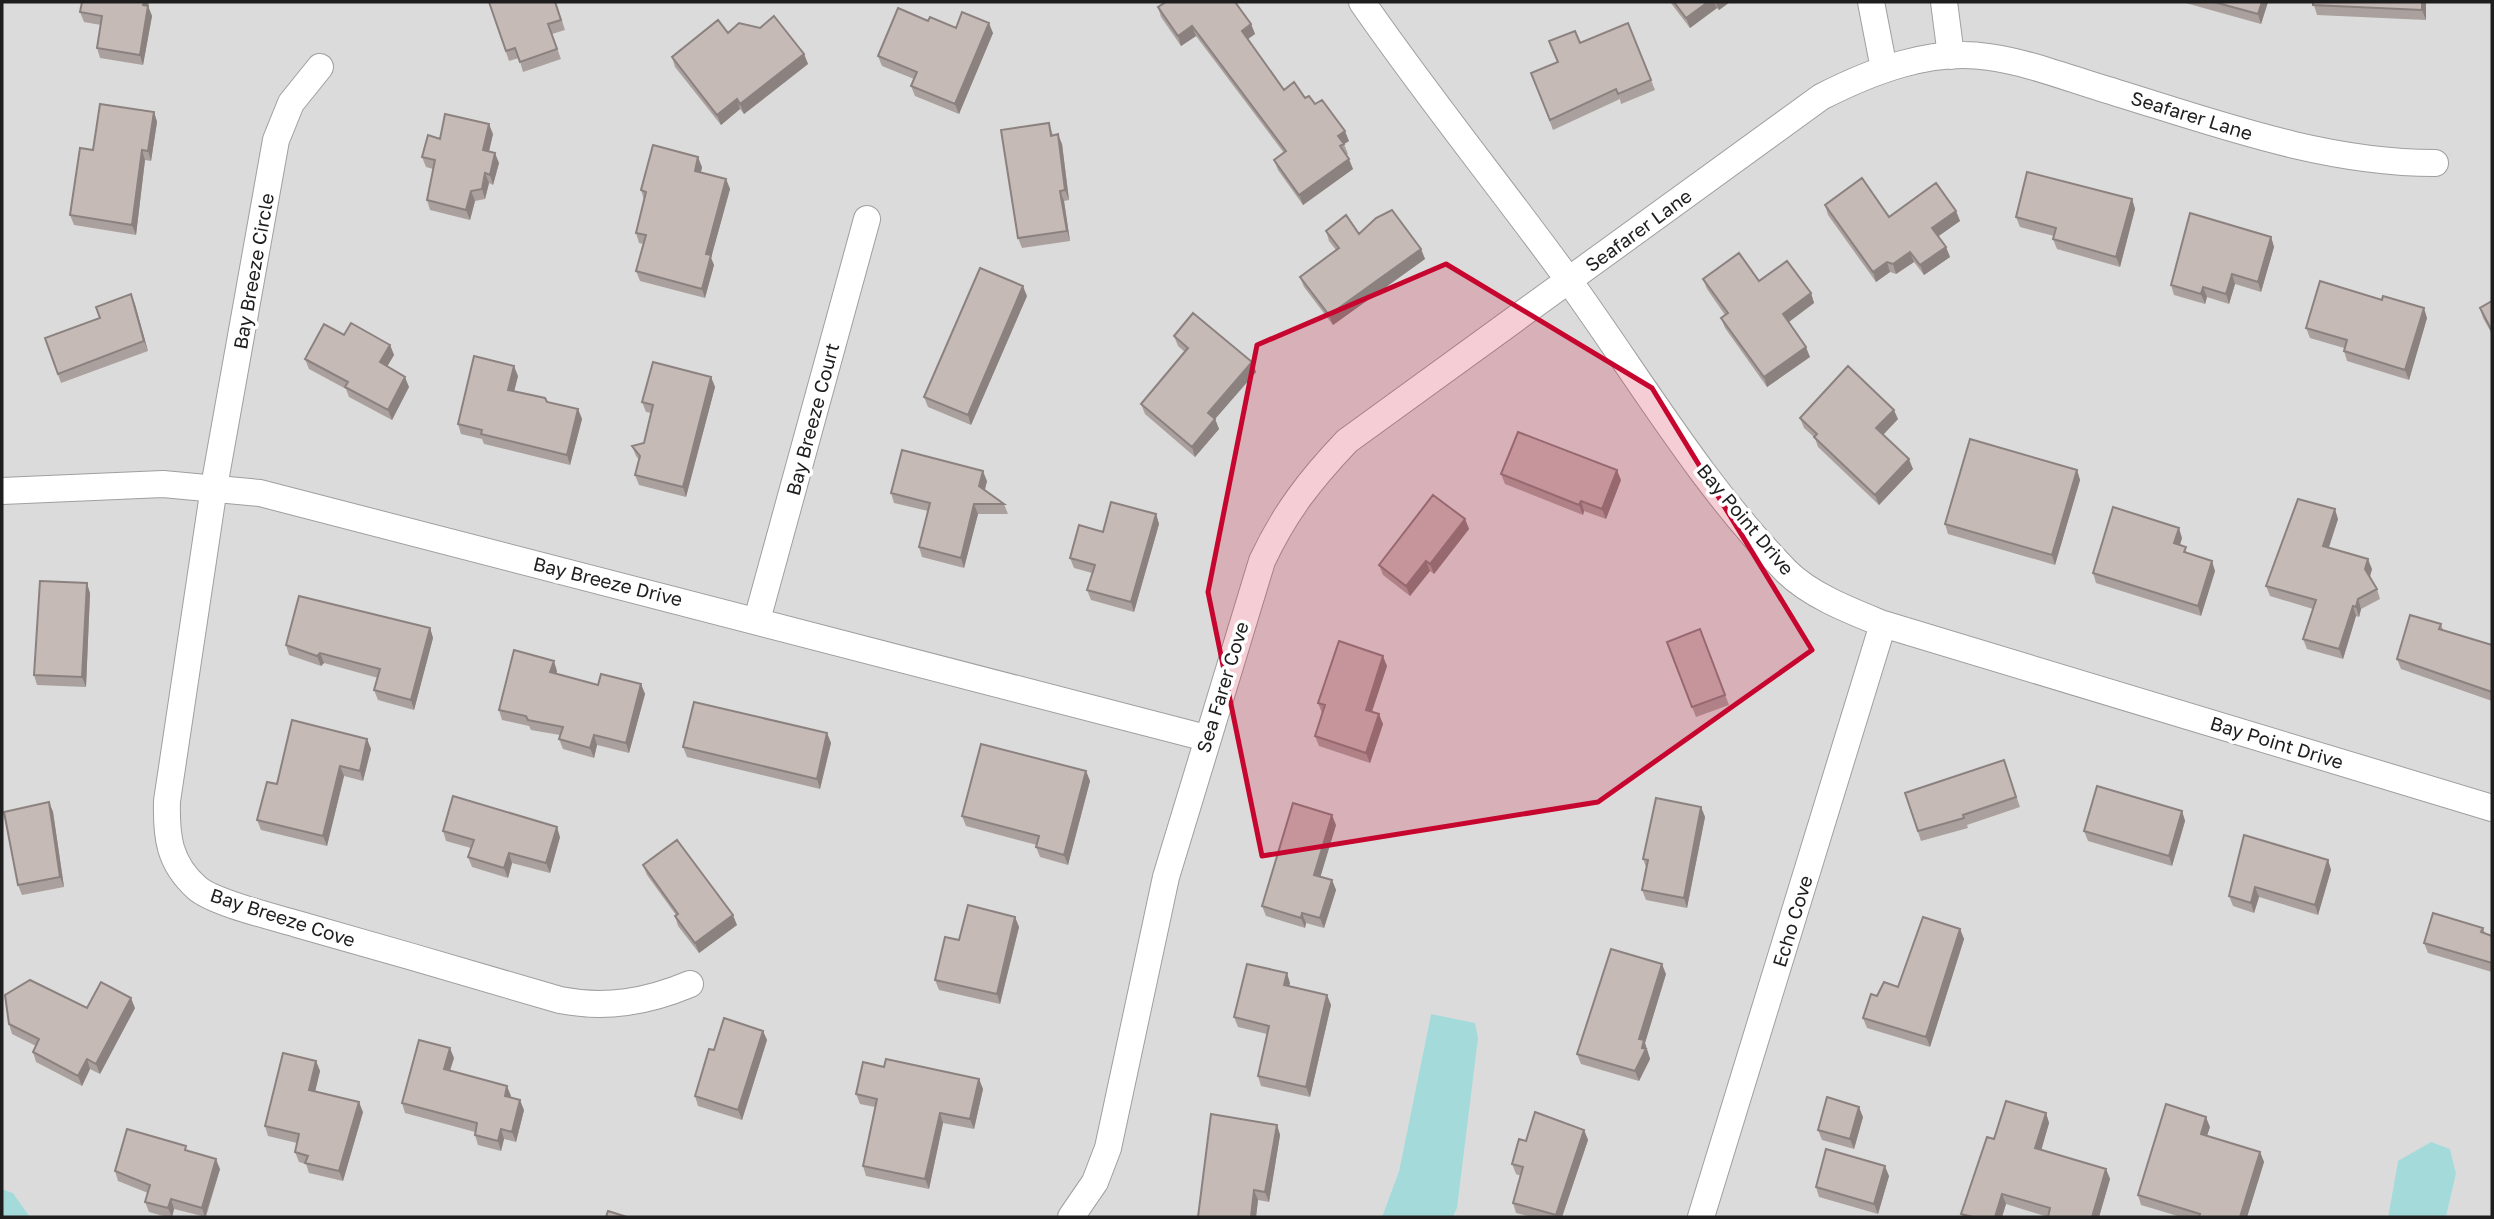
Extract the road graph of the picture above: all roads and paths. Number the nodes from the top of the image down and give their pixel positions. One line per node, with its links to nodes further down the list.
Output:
1 (1362, 2): 9 (street, Bay Point Drive)
2 (1871, 2): 6 (street)
3 (1944, 2): 4 (street)
4 (1951, 56): 6 (street, Seafarer Lane); 7 (street, Seafarer Lane)
5 (320, 67): 10 (street, Bay Breeze Circle)
6 (1884, 69): 9 (street, Seafarer Lane)
7 (2435, 163)
8 (867, 219): 12 (street, Bay Breeze Court)
9 (1568, 280): 13 (street, Bay Point Drive); 14 (street, Sea Farer Cove)
10 (214, 487): 11 (street, Bay Breeze Drive); 12 (street, Bay Breeze Drive); 16 (street, Bay Breeze Cove)
11 (2, 491)
12 (757, 620): 14 (street, Bay Breeze Drive)
13 (1883, 624): 15 (street, Bay Point Drive); 18 (street, Echo Cove)
14 (1206, 738): 17 (street, Sea Farer Cove)
15 (2492, 808)
16 (690, 984)
17 (1071, 1217)
18 (1701, 1217)

